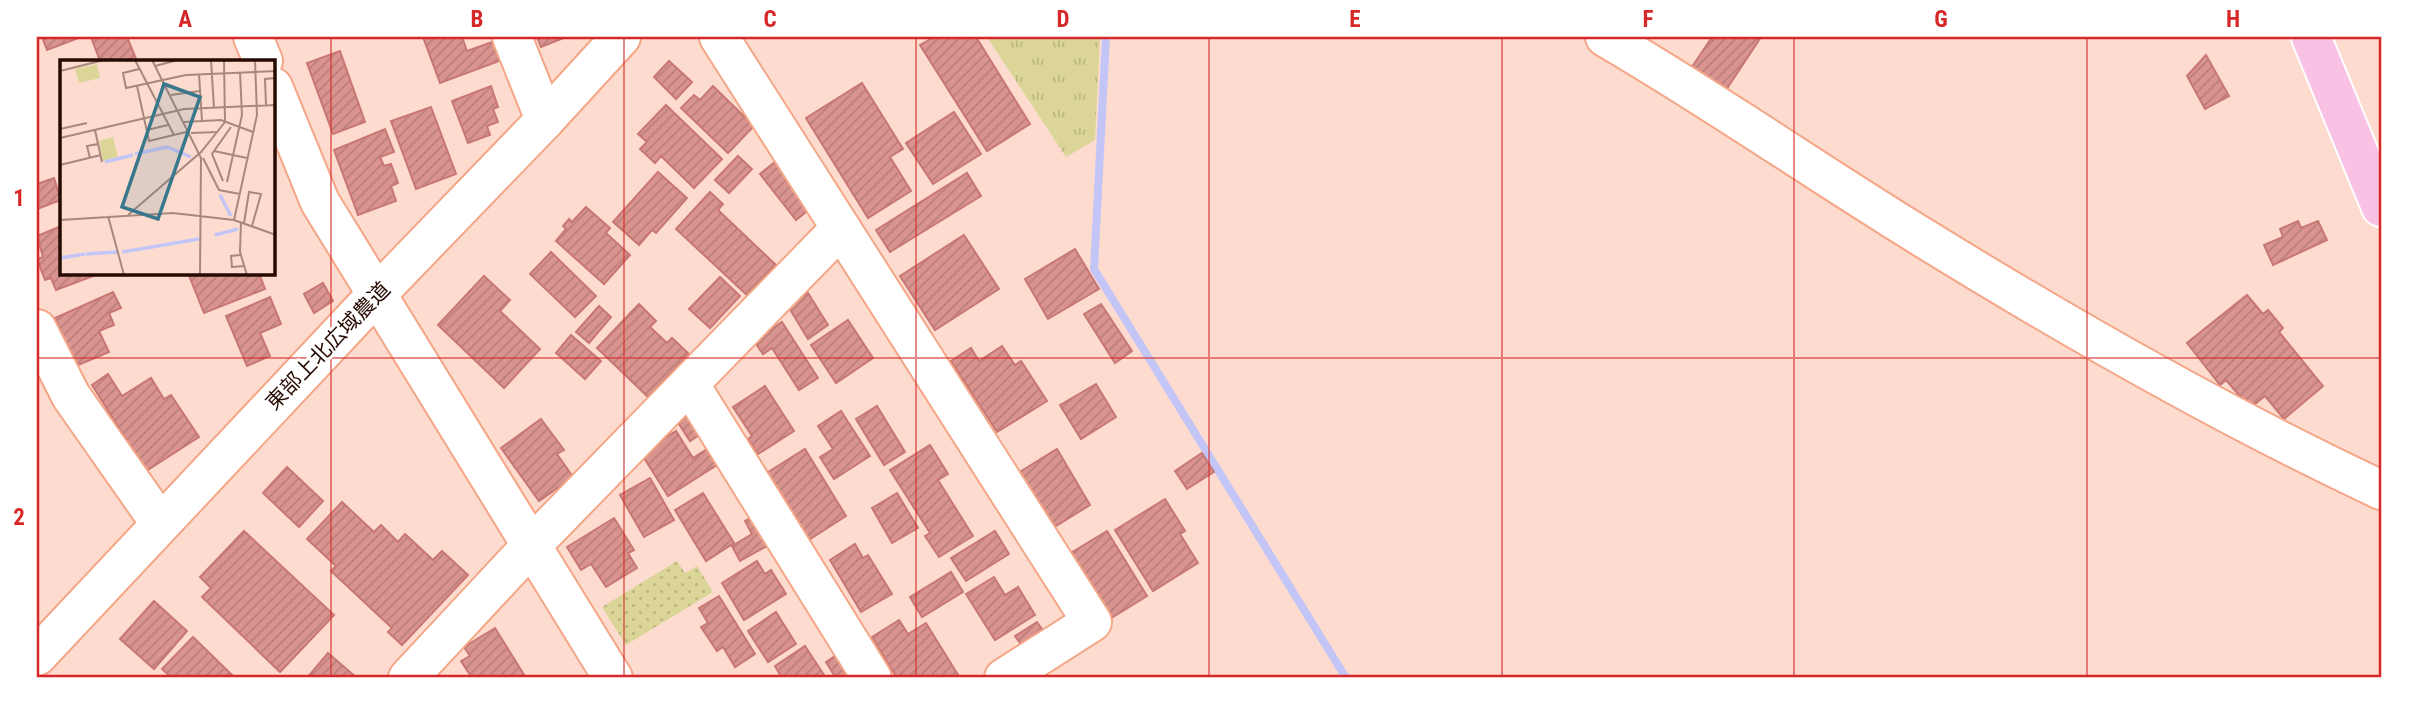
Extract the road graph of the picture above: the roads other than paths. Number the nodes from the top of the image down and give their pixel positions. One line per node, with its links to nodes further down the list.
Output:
1 (253, 37): 7 (street)
2 (512, 37): 9 (street)
3 (621, 37): 9 (street, 東部上北広域農道)
4 (719, 37): 11 (street)
5 (1605, 37): 15 (street)
6 (2311, 37): 10 (main road)
7 (263, 60)
8 (275, 92): 12 (street)
9 (545, 121): 12 (street, 東部上北広域農道)
10 (2381, 207)
11 (841, 228): 14 (street); 22 (street)
12 (376, 296): 16 (street, 東部上北広域農道); 17 (street)
13 (37, 329): 16 (street)
14 (690, 385): 17 (street); 21 (street)
15 (2381, 490)
16 (160, 523): 18 (street, 東部上北広域農道)
17 (530, 547): 19 (street); 20 (street)
18 (37, 656)
19 (408, 678)
20 (613, 678)
21 (872, 678)
22 (1004, 678)

